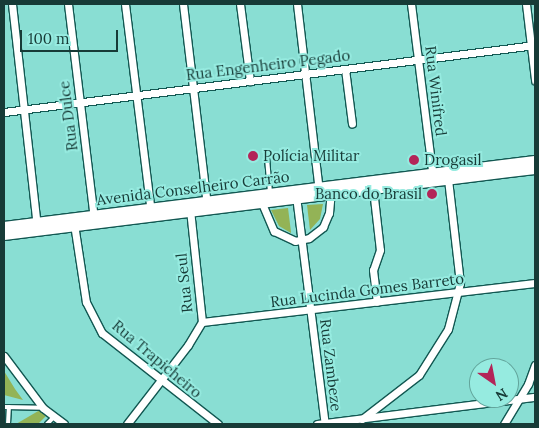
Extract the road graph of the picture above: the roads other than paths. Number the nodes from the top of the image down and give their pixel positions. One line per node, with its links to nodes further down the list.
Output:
1 (12, 4): 18 (street)
2 (68, 4): 17 (street, Rua Dulce)
3 (125, 4): 16 (street)
4 (182, 4): 15 (street)
5 (240, 4): 14 (street)
6 (297, 4): 12 (street)
7 (411, 4): 10 (street, Rua Winifred)
8 (526, 4): 9 (street)
9 (533, 45): 10 (street, Rua Engenheiro Pegado); 13 (street)
10 (418, 60): 11 (street, Rua Engenheiro Pegado); 24 (street, Rua Winifred)
11 (346, 68): 12 (street, Rua Engenheiro Pegado); 20 (street)
12 (305, 74): 14 (street, Rua Engenheiro Pegado); 28 (street)
13 (535, 80)
14 (250, 81): 15 (street, Rua Engenheiro Pegado)
15 (193, 88): 16 (street, Rua Engenheiro Pegado); 32 (street)
16 (137, 95): 17 (street, Rua Engenheiro Pegado); 34 (street)
17 (80, 102): 18 (street, Rua Engenheiro Pegado); 35 (street, Rua Dulce)
18 (24, 109): 19 (street, Rua Engenheiro Pegado); 38 (street)
19 (4, 112)
20 (352, 124)
21 (267, 158): 29 (lane)
22 (535, 161): 24 (main road, Avenida Conselheiro Carrão)
23 (535, 169): 25 (main road, Avenida Conselheiro Carrão)
24 (433, 178): 25 (main road, Avenida Conselheiro Carrão); 26 (main road, Avenida Conselheiro Carrão); 27 (main road, Avenida Conselheiro Carrão)
25 (448, 180): 42 (street)
26 (373, 189): 27 (main road, Avenida Conselheiro Carrão); 43 (street)
27 (331, 190): 28 (main road, Avenida Conselheiro Carrão); 40 (street)
28 (320, 192): 30 (main road, Avenida Conselheiro Carrão)
29 (271, 194): 30 (main road, Avenida Conselheiro Carrão); 31 (main road, Avenida Conselheiro Carrão)
30 (296, 195): 31 (main road, Avenida Conselheiro Carrão); 40 (street, Rua Zambeze)
31 (260, 199): 32 (main road, Avenida Conselheiro Carrão); 40 (street)
32 (208, 206): 33 (main road, Avenida Conselheiro Carrão)
33 (190, 208): 34 (main road, Avenida Conselheiro Carrão); 45 (street, Rua Seul)
34 (151, 213): 35 (main road, Avenida Conselheiro Carrão)
35 (94, 220): 36 (main road, Avenida Conselheiro Carrão)
36 (74, 223): 38 (main road, Avenida Conselheiro Carrão); 48 (street, Rua Trapicheiro)
37 (4, 227): 38 (main road, Avenida Conselheiro Carrão)
38 (37, 227): 39 (main road, Avenida Conselheiro Carrão)
39 (4, 235)
40 (301, 240): 44 (street, Rua Zambeze)
41 (535, 283): 42 (street, Rua Lucinda Gomes Barreto)
42 (458, 292): 43 (street, Rua Lucinda Gomes Barreto); 54 (street)
43 (377, 302): 44 (street, Rua Lucinda Gomes Barreto)
44 (310, 311): 45 (street, Rua Lucinda Gomes Barreto); 60 (street, Rua Zambeze)
45 (202, 322): 48 (street, Rua Seul)
46 (4, 356): 52 (street)
47 (535, 365): 50 (street)
48 (160, 381): 58 (street, Rua Seul); 59 (street, Rua Trapicheiro)
49 (535, 397): 50 (street)
50 (520, 399): 54 (street); 61 (street)
51 (6, 407): 52 (lane); 55 (lane)
52 (44, 408): 53 (street)
53 (54, 417): 56 (lane); 57 (street)
54 (362, 419): 60 (street)
55 (8, 424)
56 (47, 424)
57 (64, 424)
58 (127, 424)
59 (218, 424)
60 (322, 424)
61 (504, 424)

